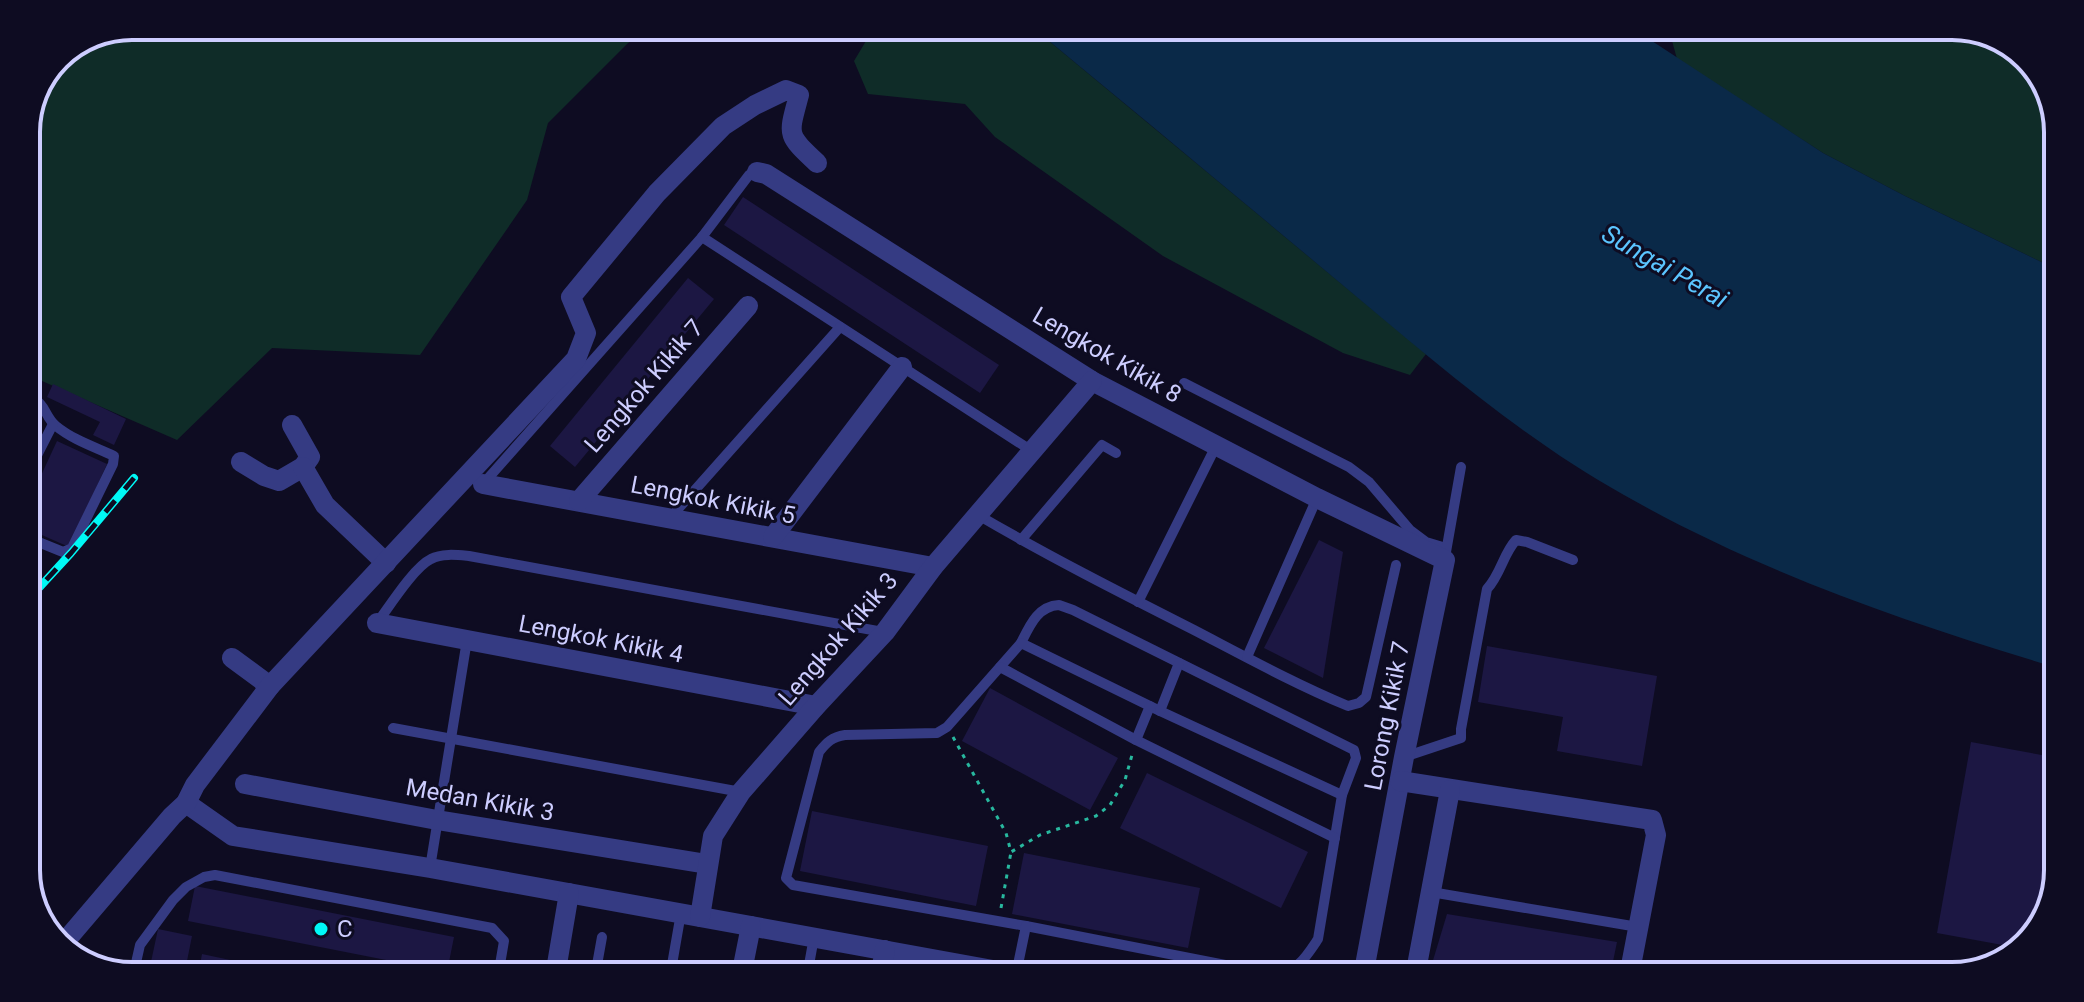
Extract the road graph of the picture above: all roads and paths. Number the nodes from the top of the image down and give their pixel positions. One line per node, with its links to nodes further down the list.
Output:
1 (817, 163): 29 (street)
2 (757, 172): 3 (lane); 7 (street, Lengkok Kikik 8)
3 (702, 237): 5 (lane); 19 (lane)
4 (748, 306): 21 (street, Lengkok Kikik 7)
5 (840, 327): 6 (lane); 23 (lane)
6 (902, 367): 14 (lane); 24 (street)
7 (1092, 381): 12 (street, Lengkok Kikik 8); 14 (street, Lengkok Kikik 3)
8 (1184, 383): 27 (lane)
9 (40, 402): 10 (lane)
10 (53, 424): 13 (lane); 26 (lane)
11 (292, 425): 17 (street)
12 (1216, 446): 20 (street, Lengkok Kikik 8); 32 (lane)
13 (40, 450)
14 (1032, 451): 22 (street, Lengkok Kikik 3)
15 (1116, 453): 25 (lane)
16 (241, 462): 17 (street)
17 (303, 467): 29 (street)
18 (1461, 467): 27 (lane, Lorong Kikik 7)
19 (483, 484): 21 (street, Lengkok Kikik 5)
20 (1317, 498): 27 (street, Lengkok Kikik 8); 37 (lane)
21 (579, 501): 23 (street, Lengkok Kikik 5)
22 (978, 515): 25 (lane); 31 (street, Lengkok Kikik 3)
23 (670, 518): 24 (street, Lengkok Kikik 5)
24 (773, 537): 31 (street, Lengkok Kikik 5)
25 (1021, 540): 32 (lane)
26 (40, 543)
27 (1446, 554): 48 (street, Lorong Kikik 7)
28 (1573, 560): 48 (lane)
29 (386, 563): 41 (street)
30 (1396, 565): 37 (lane)
31 (933, 567): 34 (street, Lengkok Kikik 3)
32 (1138, 602): 37 (lane)
33 (377, 623): 34 (lane); 35 (street, Lengkok Kikik 4)
34 (885, 632): 42 (street, Lengkok Kikik 3)
35 (467, 640): 42 (street, Lengkok Kikik 4); 46 (lane)
36 (1021, 643): 39 (lane); 40 (lane); 43 (lane)
37 (1247, 657)
38 (232, 658): 41 (street)
39 (1179, 663): 43 (lane); 53 (lane)
40 (1000, 667): 44 (lane); 47 (lane)
41 (270, 686): 54 (street)
42 (816, 706): 52 (street, Lengkok Kikik 3)
43 (1155, 709): 47 (lane); 53 (lane)
44 (947, 727): 57 (path); 63 (lane)
45 (393, 728): 46 (lane)
46 (451, 739): 52 (lane); 55 (lane)
47 (1136, 740): 56 (lane); 57 (path)
48 (1404, 757): 49 (street, Lorong Kikik 7)
49 (1400, 781): 51 (street); 83 (street, Lorong Kikik 7)
50 (245, 784): 55 (street, Medan Kikik 3)
51 (1450, 790): 60 (street); 66 (street)
52 (741, 792): 58 (street, Lengkok Kikik 3)
53 (1342, 795): 56 (lane)
54 (186, 803): 59 (street); 67 (street)
55 (437, 820): 58 (street, Medan Kikik 3); 59 (lane)
56 (1335, 838): 82 (lane)
57 (1011, 852): 63 (path)
58 (707, 864): 62 (street, Lengkok Kikik 3)
59 (430, 868): 61 (street)
60 (1431, 892): 66 (lane); 84 (street)
61 (569, 893): 62 (street); 73 (street)
62 (691, 915): 64 (street); 75 (lane)
63 (999, 921): 65 (lane)
64 (751, 926): 69 (street); 76 (street)
65 (1026, 926): 80 (lane); 81 (lane)
66 (1638, 927): 85 (street)
67 (69, 937)
68 (602, 937): 74 (lane)
69 (814, 937): 70 (street); 77 (lane)
70 (885, 950): 78 (street); 79 (street)
71 (136, 962): 72 (lane)
72 (500, 962)
73 (557, 962)
74 (598, 962)
75 (675, 962)
76 (744, 962)
77 (810, 962)
78 (883, 962)
79 (927, 962)
80 (1021, 962)
81 (1210, 962)
82 (1302, 962)
83 (1366, 962)
84 (1418, 962)
85 (1632, 962)

